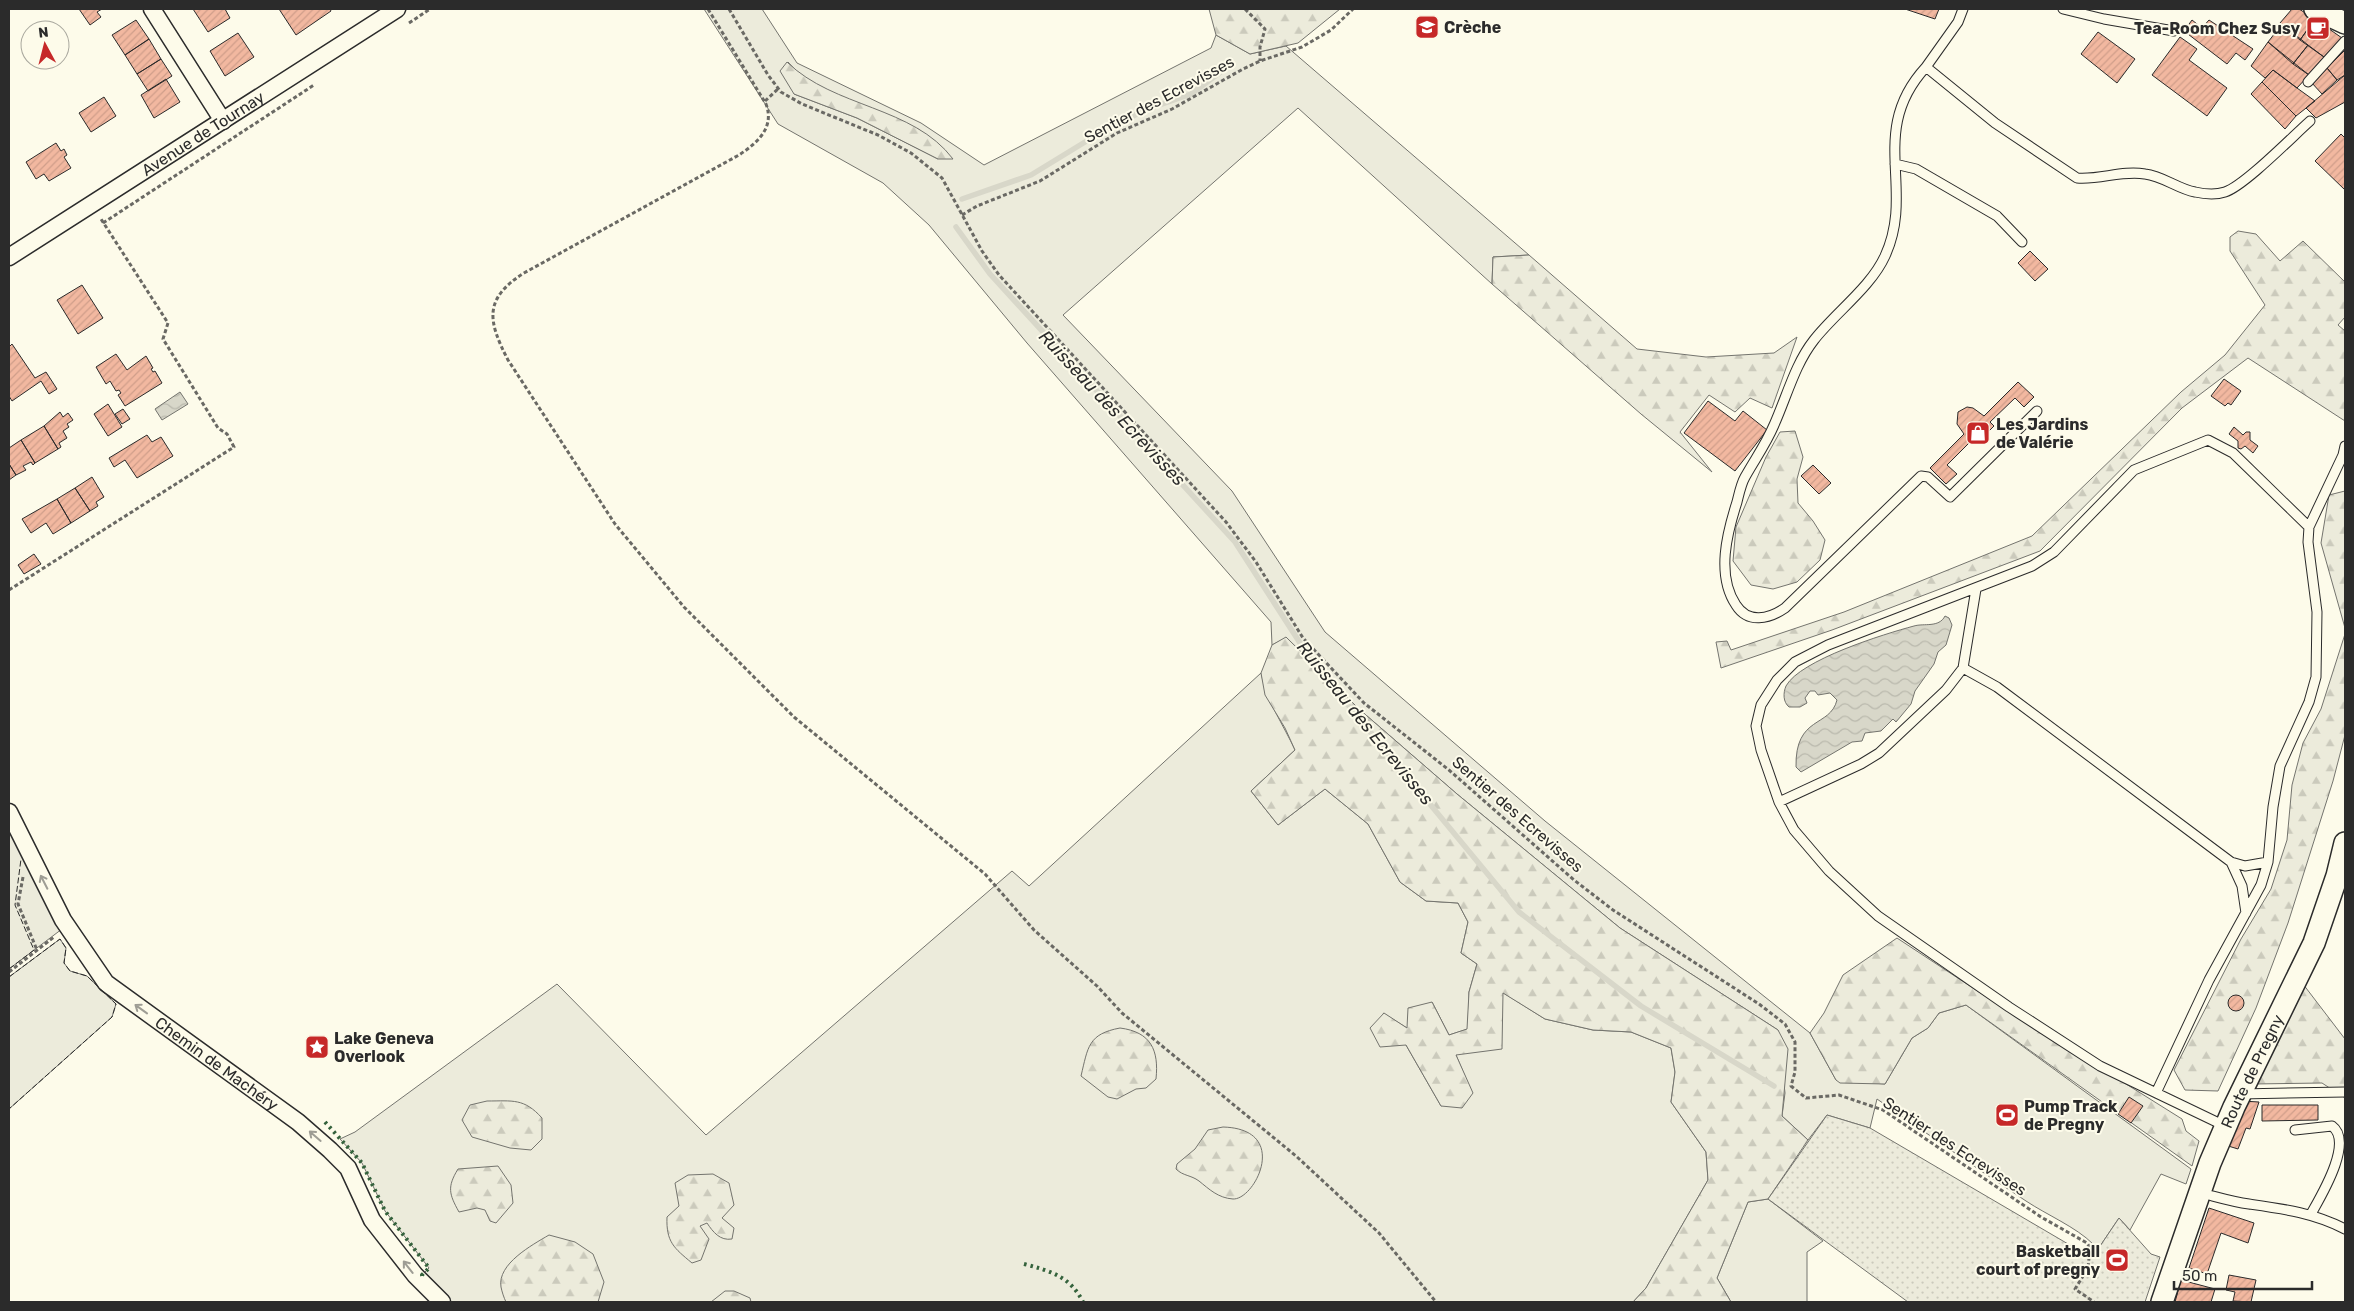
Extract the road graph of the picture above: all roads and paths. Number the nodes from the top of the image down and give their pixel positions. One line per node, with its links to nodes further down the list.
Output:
1 (152, 9): 21 (street)
2 (397, 9): 21 (street, Avenue de Tournay)
3 (430, 9): 12 (path)
4 (708, 9): 20 (path)
5 (729, 9): 19 (path, Sentier des Ecrevisses)
6 (1245, 9): 15 (path, Sentier des Ecrevisses)
7 (1352, 9): 15 (path)
8 (1964, 9): 16 (lane)
9 (2063, 9): 13 (lane)
10 (2315, 9): 11 (street)
11 (2342, 17)
12 (406, 25)
13 (2174, 32)
14 (2345, 41): 17 (lane)
15 (1260, 61): 24 (path, Sentier des Ecrevisses)
16 (1926, 67): 22 (lane); 23 (lane)
17 (2308, 82)
18 (316, 84): 31 (path)
19 (778, 89): 20 (path); 24 (path, Sentier des Ecrevisses)
20 (765, 101): 52 (path)
21 (223, 120): 26 (street, Avenue de Tournay)
22 (2310, 121)
23 (1895, 164): 25 (lane); 27 (lane)
24 (962, 215): 53 (path, Sentier des Ecrevisses)
25 (2022, 242)
26 (9, 257)
27 (2036, 411)
28 (2345, 446): 29 (lane)
29 (2309, 527): 30 (lane); 38 (lane)
30 (1976, 589): 32 (lane); 33 (lane)
31 (9, 590)
32 (1963, 668): 33 (lane); 37 (lane)
33 (1780, 802): 43 (lane)
34 (9, 812): 36 (street, Chemin de Machéry)
35 (2345, 843): 45 (street, Route de Pregny)
36 (29, 852): 40 (street, Chemin de Machéry, one-way to 36); 41 (path)
37 (2231, 862): 38 (lane); 39 (lane)
38 (2268, 862): 39 (lane)
39 (2246, 913): 43 (lane)
40 (68, 927): 41 (path); 51 (street, Chemin de Machéry, one-way to 40)
41 (37, 950): 42 (path)
42 (9, 972)
43 (2156, 1092): 46 (lane)
44 (2345, 1092): 45 (lane)
45 (2240, 1094): 46 (street, Route de Pregny)
46 (2226, 1126): 48 (street, Route de Pregny)
47 (2295, 1130): 49 (lane)
48 (2200, 1193): 49 (lane); 54 (street, Route de Pregny)
49 (2311, 1214): 50 (lane)
50 (2345, 1229)
51 (442, 1302)
52 (1436, 1302)
53 (2094, 1302)
54 (2162, 1302)

